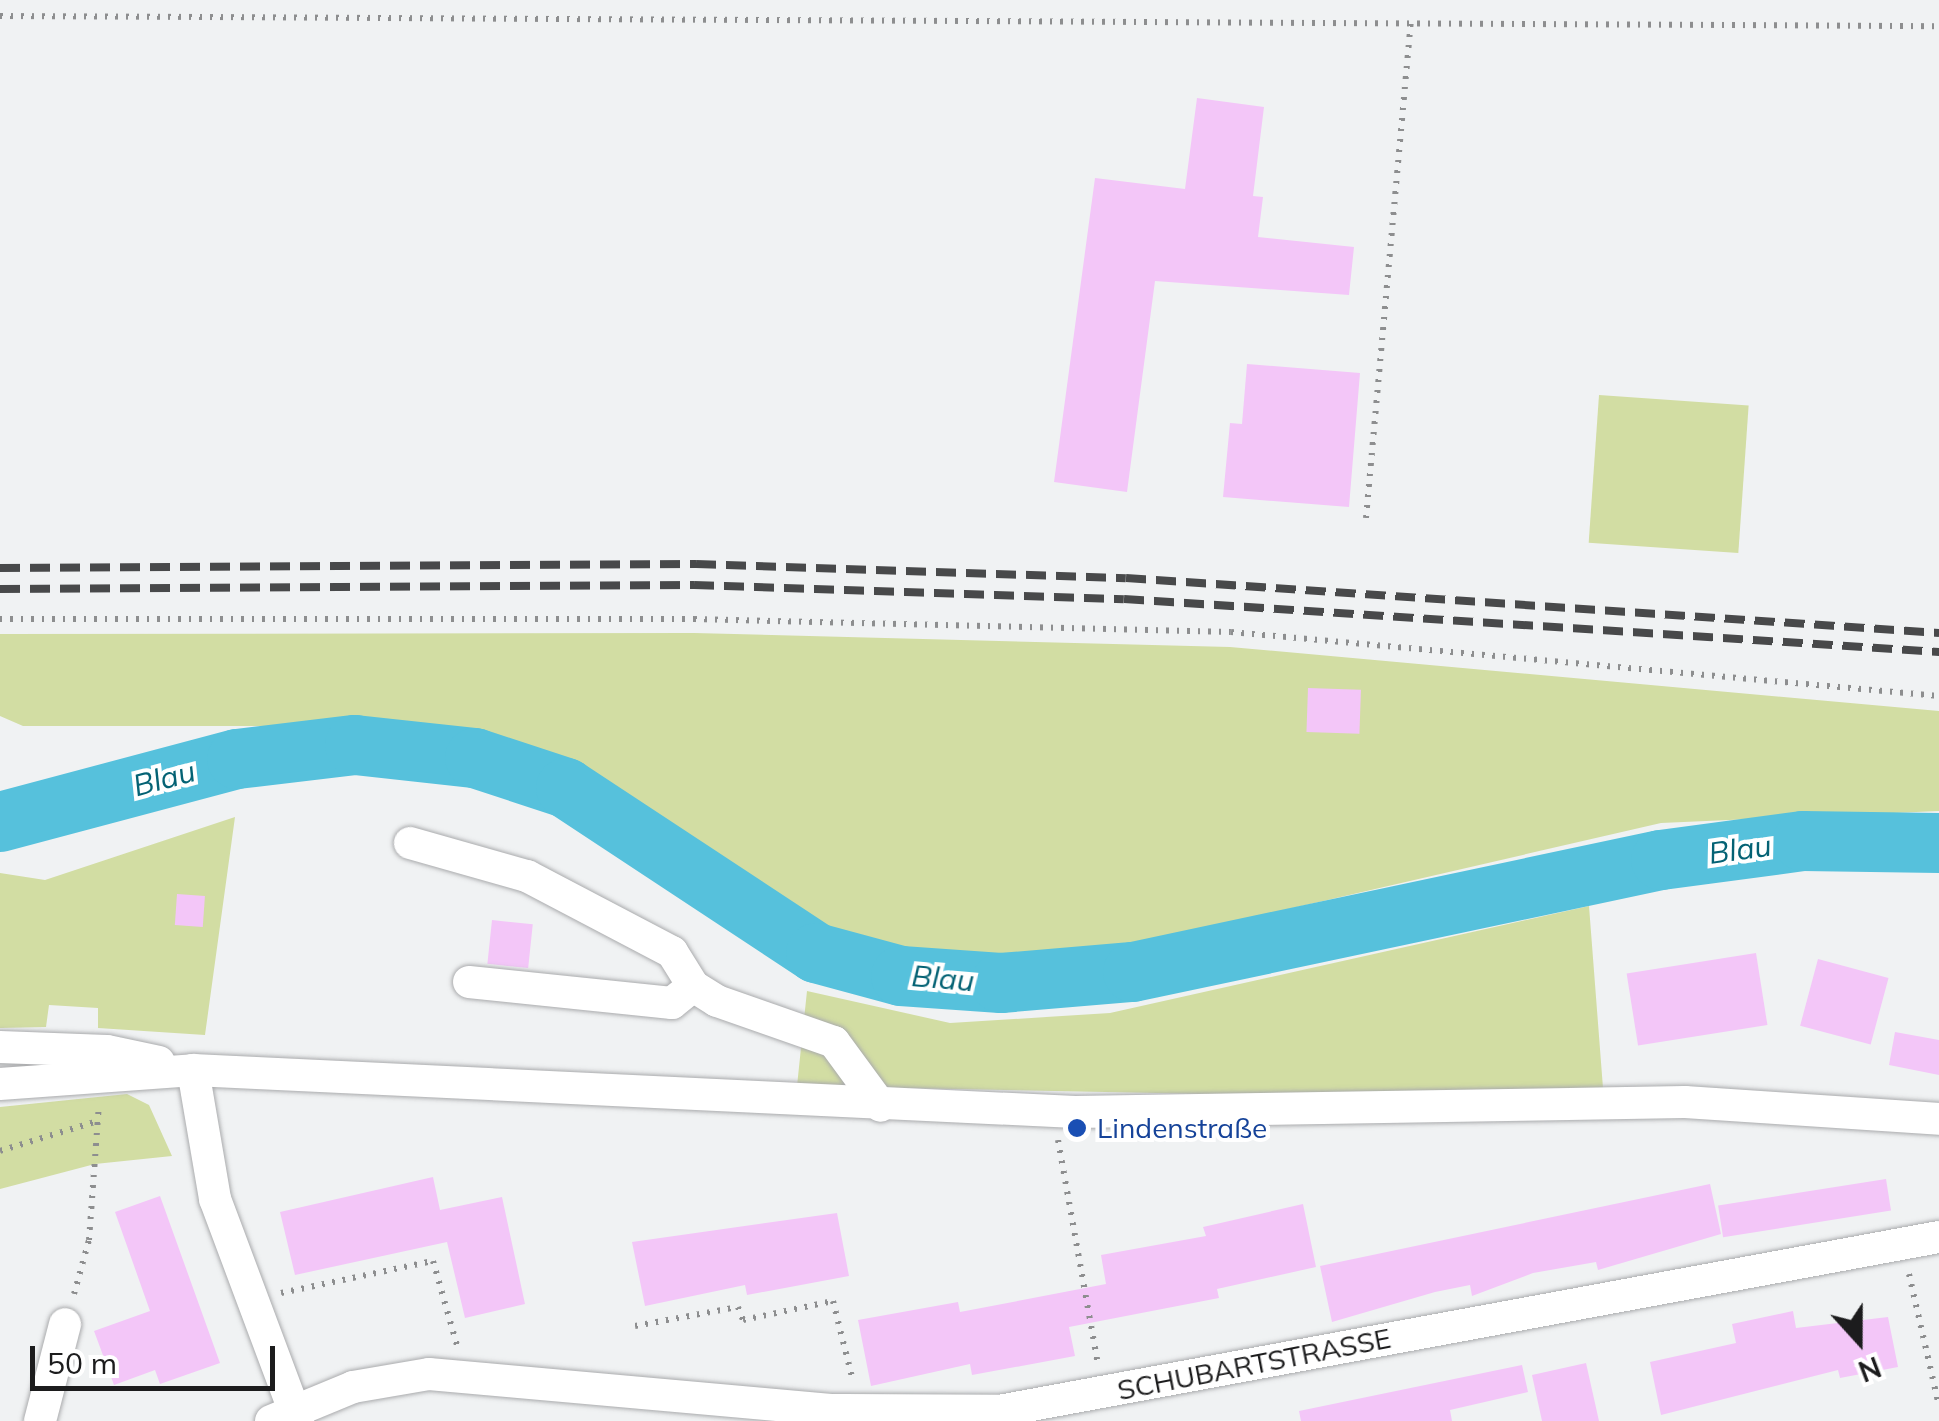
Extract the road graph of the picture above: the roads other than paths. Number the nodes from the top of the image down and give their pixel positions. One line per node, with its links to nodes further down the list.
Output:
1 (410, 842): 3 (street)
2 (469, 982): 3 (street)
3 (693, 986): 7 (street)
4 (0, 1047): 5 (street)
5 (193, 1070): 6 (street); 7 (street); 12 (street)
6 (0, 1084)
7 (881, 1106): 8 (street)
8 (1939, 1120)
9 (1939, 1236): 12 (street, SCHUBARTSTRASSE)
10 (65, 1324): 11 (street)
11 (44, 1406)
12 (288, 1418)

